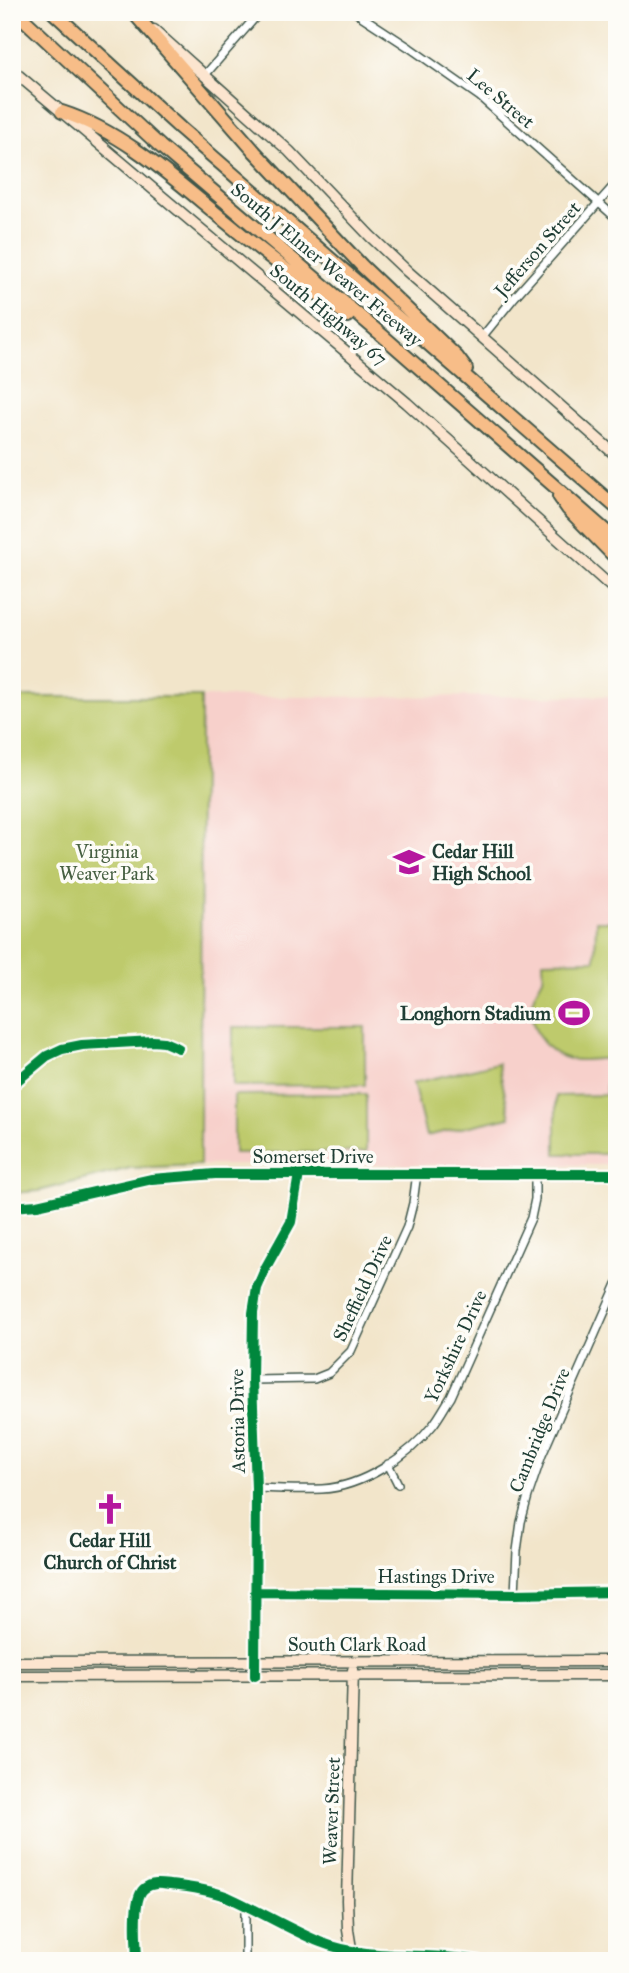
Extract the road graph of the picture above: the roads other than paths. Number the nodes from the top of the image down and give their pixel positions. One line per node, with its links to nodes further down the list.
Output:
1 (16, 12): 12 (highway, South J Elmer Weaver Freeway)
2 (53, 12): 14 (highway, South J Elmer Weaver Freeway)
3 (133, 12): 7 (main road); 14 (highway)
4 (260, 12): 7 (street)
5 (355, 12): 10 (street, Lee Street)
6 (12, 70): 8 (main road, South Highway 67)
7 (205, 75): 13 (main road)
8 (62, 112): 12 (highway); 20 (main road, South Highway 67)
9 (617, 182): 10 (street, Jefferson Street)
10 (597, 204): 11 (street, Lee Street); 13 (street, Jefferson Street)
11 (617, 219)
12 (383, 336): 16 (highway, South J Elmer Weaver Freeway)
13 (482, 337): 15 (main road)
14 (478, 386): 17 (highway, South J Elmer Weaver Freeway)
15 (617, 456)
16 (549, 481): 18 (highway, South J Elmer Weaver Freeway); 19 (highway)
17 (617, 508)
18 (617, 541)
19 (617, 559)
20 (617, 592)
21 (417, 1173): 22 (street, Somerset Drive); 23 (street, Somerset Drive); 27 (street, Sheffield Drive)
22 (299, 1174): 25 (street, Somerset Drive); 27 (street, Astoria Drive)
23 (535, 1174): 24 (street, Somerset Drive); 28 (street, Yorkshire Drive)
24 (617, 1174)
25 (12, 1207)
26 (617, 1284): 33 (street, Cambridge Drive)
27 (252, 1380): 30 (street, Astoria Drive)
28 (388, 1464): 29 (street); 30 (street, Yorkshire Drive)
29 (398, 1484)
30 (256, 1488): 31 (street, Astoria Drive)
31 (256, 1592): 33 (street, Hastings Drive); 38 (street, Astoria Drive)
32 (617, 1592): 33 (street, Hastings Drive)
33 (515, 1594)
34 (168, 1661): 37 (main road, South Clark Road); 38 (main road, South Clark Road); 43 (main road)
35 (617, 1661): 39 (main road, South Clark Road)
36 (12, 1662): 37 (main road, South Clark Road)
37 (64, 1662): 42 (main road)
38 (255, 1662): 39 (main road, South Clark Road); 44 (street, Astoria Drive)
39 (353, 1662): 45 (main road, Weaver Street)
40 (617, 1675): 45 (main road, South Clark Road)
41 (12, 1676): 42 (main road, South Clark Road)
42 (65, 1676): 43 (main road, South Clark Road)
43 (168, 1676): 44 (main road, South Clark Road)
44 (255, 1676): 45 (main road, South Clark Road)
45 (353, 1676): 47 (main road, Weaver Street)
46 (245, 1906): 47 (street); 49 (street); 50 (street)
47 (353, 1957): 48 (street)
48 (460, 1959): 51 (street)
49 (136, 1961)
50 (245, 1961)
51 (479, 1961)

